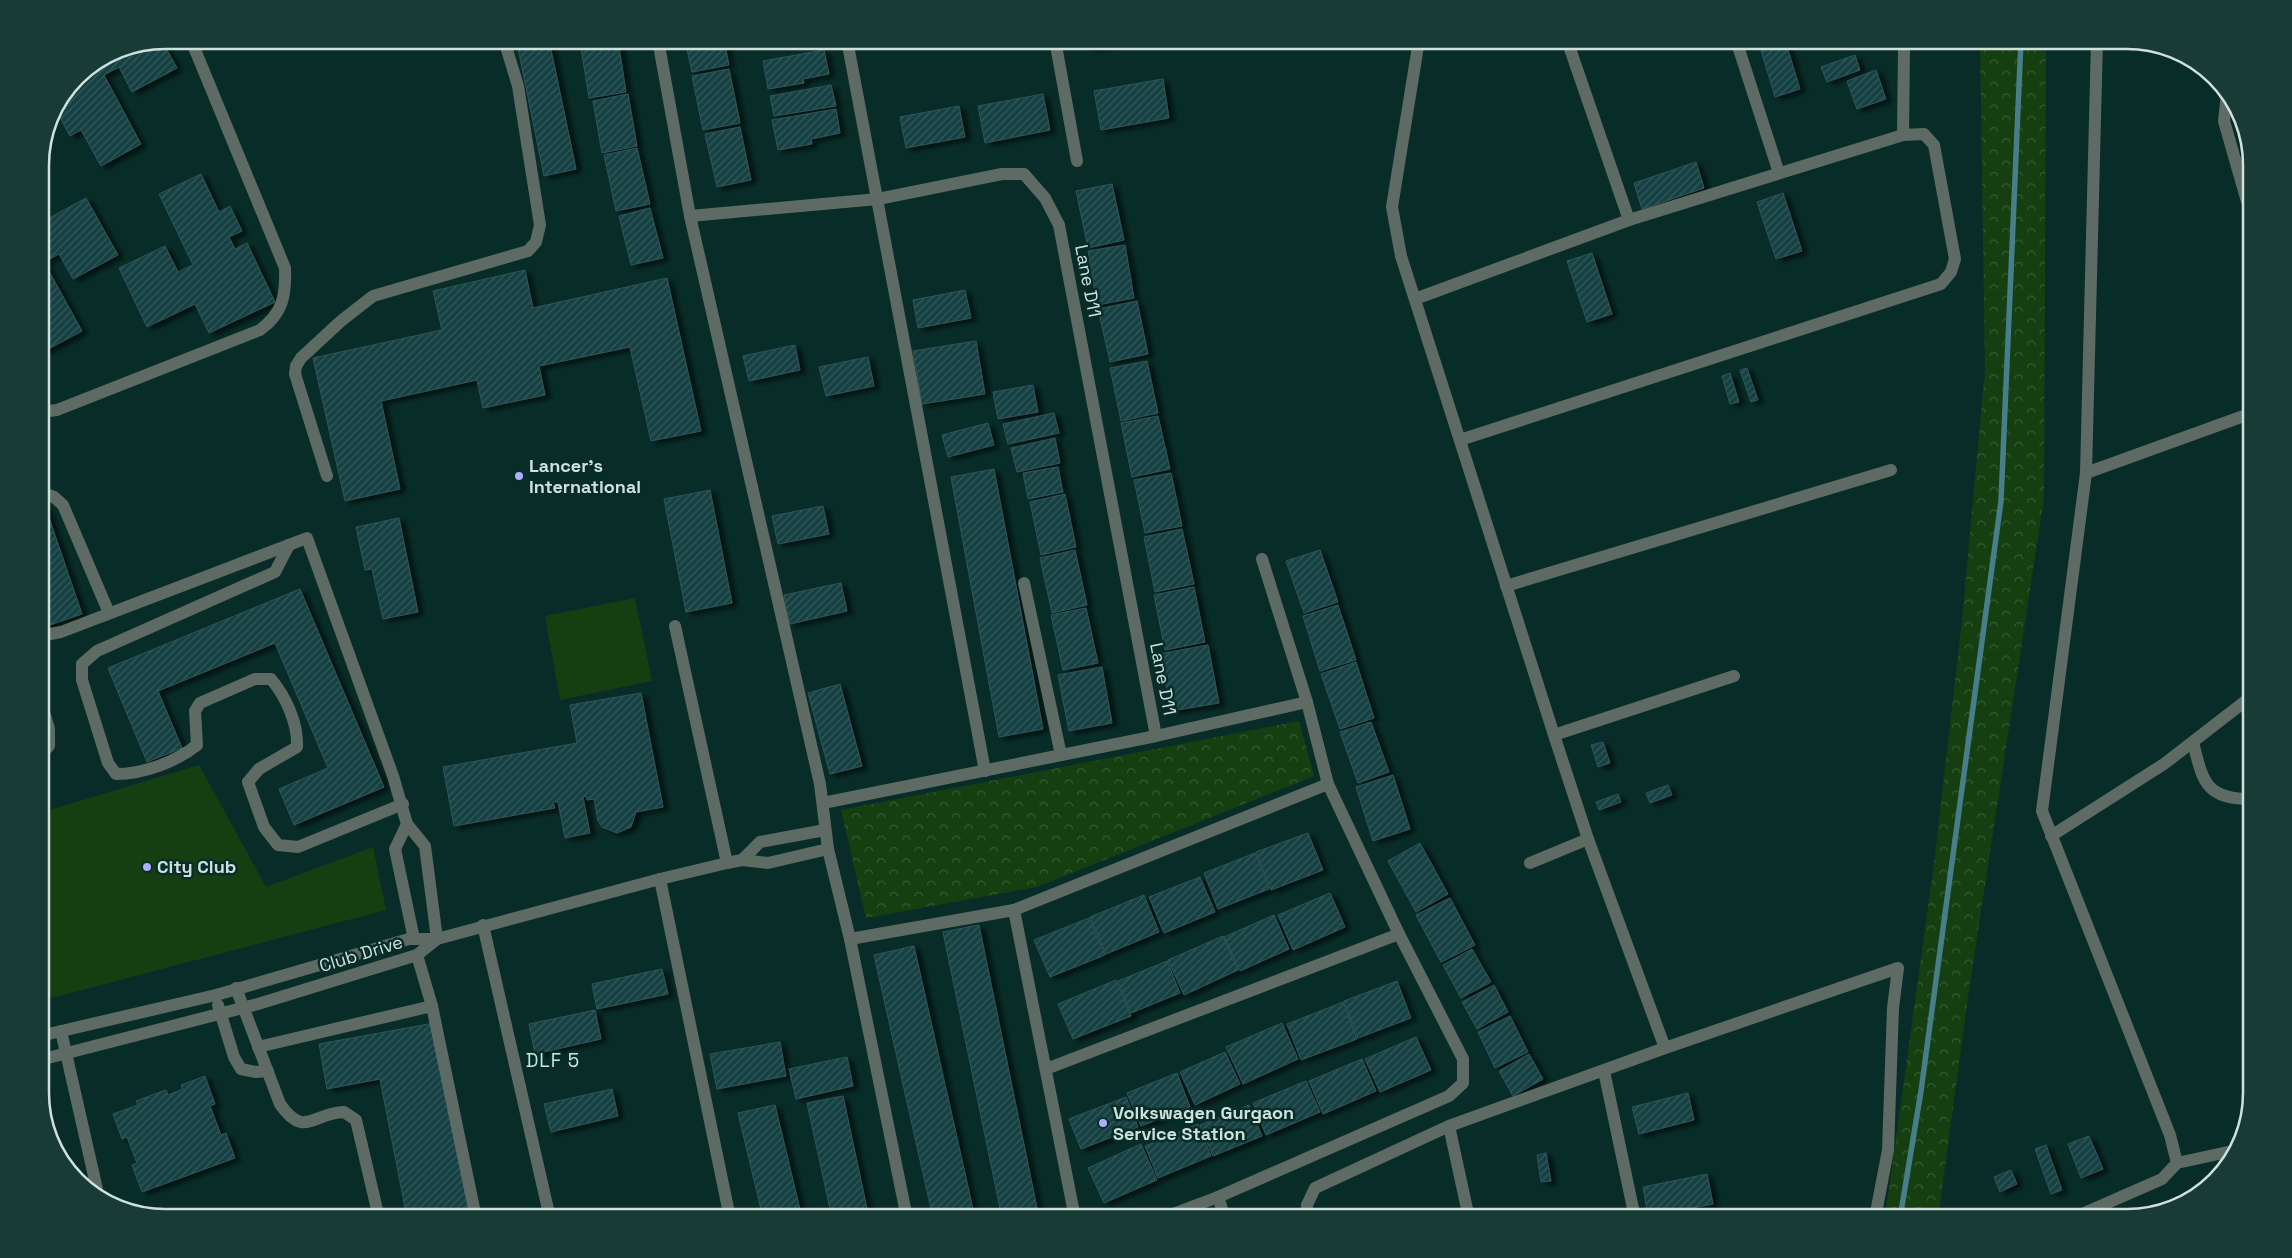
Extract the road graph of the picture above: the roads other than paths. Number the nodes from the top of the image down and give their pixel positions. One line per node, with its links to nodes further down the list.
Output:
1 (195, 49): 20 (street)
2 (507, 49): 25 (street)
3 (660, 49): 17 (street)
4 (849, 49): 16 (street)
5 (1057, 49): 13 (street)
6 (1418, 49): 19 (street)
7 (1570, 49): 18 (street)
8 (1739, 49): 14 (street)
9 (1904, 49): 12 (street)
10 (2097, 49): 24 (street)
11 (2226, 104): 15 (street)
12 (1903, 134): 14 (street); 22 (street)
13 (1077, 161)
14 (1779, 173): 18 (street)
15 (2243, 188)
16 (878, 199): 17 (street, Lane D11); 39 (street, Lane D11); 43 (street)
17 (690, 216): 47 (street)
18 (1629, 220): 19 (street)
19 (1415, 299): 22 (street)
20 (49, 411)
21 (2243, 415): 24 (street)
22 (1460, 440): 30 (street)
23 (1891, 470): 30 (street)
24 (2086, 473): 50 (street)
25 (327, 476)
26 (49, 495): 31 (street)
27 (289, 545): 31 (street); 46 (street); 46 (street)
28 (1262, 559): 35 (street)
29 (1024, 583): 42 (street)
30 (1506, 586): 38 (street)
31 (109, 613): 33 (street)
32 (675, 626): 54 (street)
33 (49, 634)
34 (1734, 676): 38 (street)
35 (1307, 702): 39 (street); 44 (street)
36 (2243, 703): 40 (street)
37 (49, 729): 41 (street)
38 (1554, 735): 51 (street)
39 (1156, 736): 42 (street)
40 (2193, 742): 45 (street); 50 (street)
41 (49, 746)
42 (1062, 755): 43 (street)
43 (984, 771): 47 (street)
44 (1328, 784): 57 (street); 59 (street)
45 (2243, 799)
46 (403, 804): 48 (street)
47 (823, 804): 49 (street)
48 (407, 824): 60 (street); 61 (street)
49 (825, 830): 52 (street); 53 (street)
50 (2051, 836): 80 (street)
51 (1588, 838): 55 (street); 72 (street)
52 (828, 849): 53 (street); 62 (street)
53 (742, 860): 54 (street)
54 (727, 863): 56 (street)
55 (1530, 863)
56 (660, 879): 58 (street); 87 (street)
57 (1014, 910): 62 (street); 75 (street)
58 (483, 925): 61 (street); 86 (street)
59 (1399, 934): 75 (street); 82 (street)
60 (414, 939): 61 (street, Club Drive); 64 (street, Club Drive)
61 (437, 939): 63 (street, Club Drive)
62 (850, 940): 88 (street)
63 (417, 955): 66 (street); 67 (street, Club Drive)
64 (236, 988): 65 (street, Club Drive); 67 (street)
65 (216, 994): 68 (street); 69 (street, Club Drive)
66 (432, 1006): 71 (street); 85 (street)
67 (243, 1007): 68 (street, Club Drive); 71 (street)
68 (219, 1013): 73 (street, Club Drive); 76 (street)
69 (61, 1031): 70 (street, Club Drive); 73 (street)
70 (49, 1034)
71 (258, 1047): 76 (street)
72 (1665, 1048): 77 (street); 95 (street)
73 (66, 1053): 74 (street, Club Drive); 81 (street)
74 (49, 1058)
75 (1046, 1070): 89 (street)
76 (268, 1071): 84 (street)
77 (1604, 1071): 78 (street); 94 (street)
78 (1449, 1126): 92 (street); 93 (street)
79 (2227, 1152): 80 (street)
80 (2177, 1163): 83 (street)
81 (98, 1188)
82 (1218, 1197): 90 (street); 91 (street)
83 (2104, 1205): 96 (street); 97 (street)
84 (377, 1209)
85 (474, 1209)
86 (548, 1209)
87 (728, 1209)
88 (905, 1209)
89 (1073, 1209)
90 (1186, 1209)
91 (1222, 1209)
92 (1307, 1209)
93 (1466, 1209)
94 (1633, 1209)
95 (1878, 1209)
96 (2094, 1209)
97 (2106, 1209)

